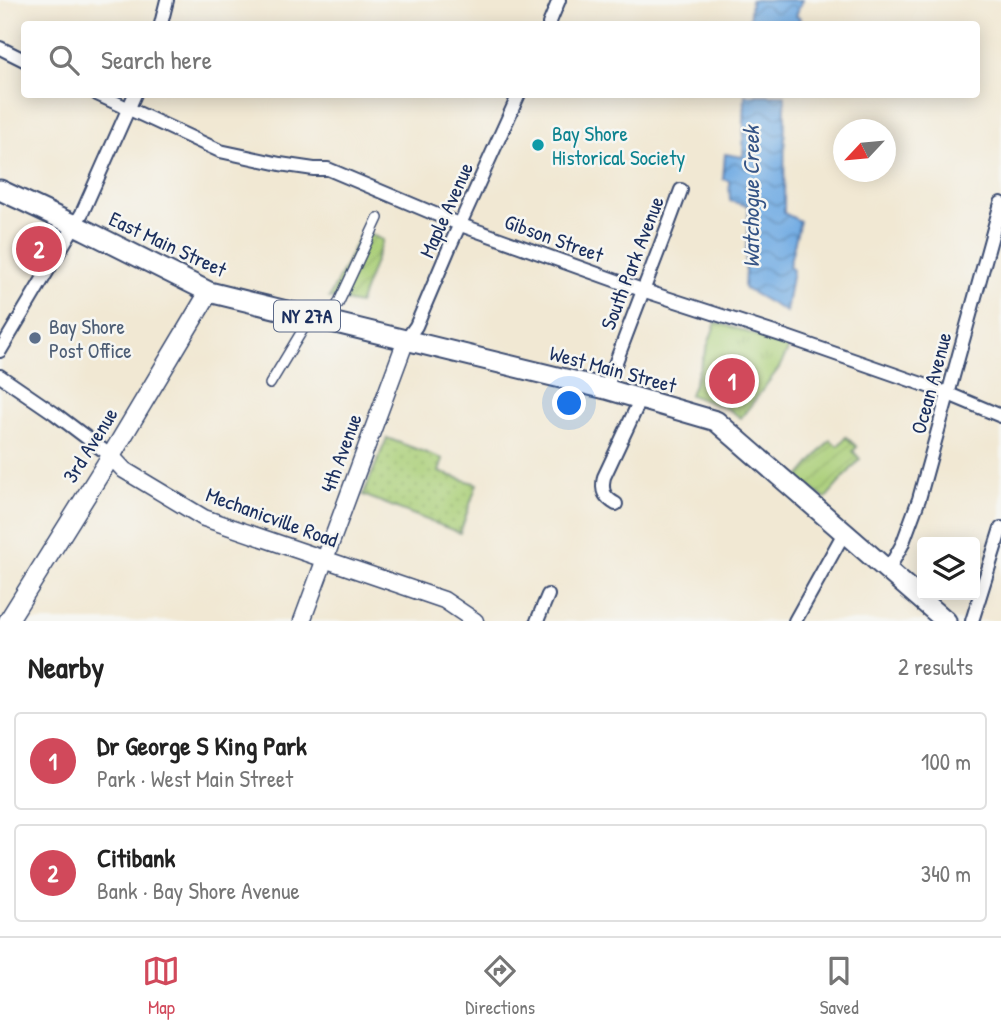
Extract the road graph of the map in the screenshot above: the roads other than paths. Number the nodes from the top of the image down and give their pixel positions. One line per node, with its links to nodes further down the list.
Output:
1 (167, 0): 3 (street)
2 (559, 0): 4 (street)
3 (162, 21)
4 (550, 21)
5 (0, 48): 6 (street)
6 (21, 58)
7 (105, 98): 10 (street, Gibson Street)
8 (134, 98): 10 (street)
9 (517, 98): 16 (street, Maple Avenue)
10 (129, 110): 15 (street); 16 (street, Gibson Street)
11 (0, 190): 15 (main road, East Main Street / NY 27A)
12 (681, 190): 17 (street, South Park Avenue)
13 (1001, 202): 26 (street, Ocean Avenue)
14 (378, 218): 19 (street)
15 (75, 225): 18 (main road, East Main Street / NY 27A); 22 (street)
16 (461, 225): 17 (street, Gibson Street); 21 (street, Maple Avenue)
17 (642, 290): 25 (street, South Park Avenue); 26 (street, Gibson Street)
18 (209, 292): 21 (main road, East Main Street / NY 27A); 29 (main road, 3rd Avenue)
19 (338, 304)
20 (305, 326): 24 (street)
21 (405, 340): 25 (main road, West Main Street / NY 27A); 33 (street, 4th Avenue)
22 (0, 351)
23 (0, 376): 29 (street, Mechanicville Road)
24 (270, 384)
25 (606, 389): 27 (main road, West Main Street / NY 27A)
26 (948, 393): 28 (street, Gibson Street); 34 (street, Ocean Avenue)
27 (641, 398): 30 (street); 32 (main road, West Main Street / NY 27A)
28 (1001, 416)
29 (111, 456): 33 (street, Mechanicville Road); 36 (main road, 3rd Avenue)
30 (615, 505)
31 (1001, 528): 42 (street)
32 (844, 533): 34 (main road, West Main Street / NY 27A); 40 (street)
33 (325, 559): 37 (street, 4th Avenue); 38 (street, Mechanicville Road)
34 (888, 569): 41 (main road, West Main Street / NY 27A)
35 (548, 595): 39 (street)
36 (8, 621)
37 (302, 621)
38 (475, 621)
39 (537, 621)
40 (795, 621)
41 (946, 621)
42 (972, 621)

